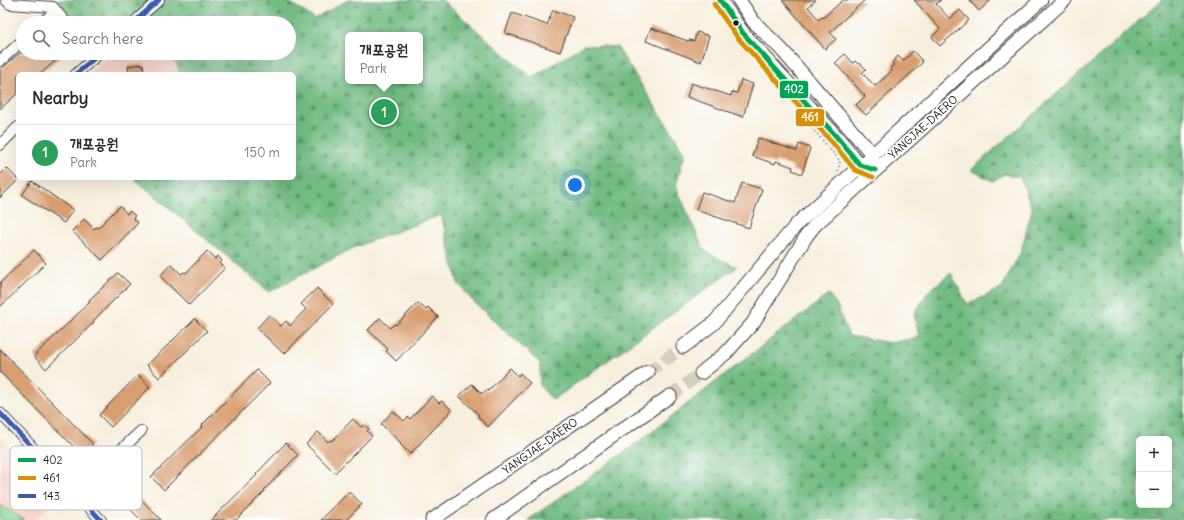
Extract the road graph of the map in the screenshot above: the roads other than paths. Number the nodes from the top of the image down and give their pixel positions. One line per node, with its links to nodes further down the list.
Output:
1 (6, 0): 7 (street); 8 (street)
2 (159, 0): 11 (street)
3 (720, 0): 19 (main road)
4 (739, 0): 18 (main road)
5 (1041, 0): 18 (main road, YANGJAE-DAERO)
6 (1065, 0): 20 (main road, YANGJAE-DAERO)
7 (0, 6)
8 (56, 11): 9 (street); 10 (street)
9 (50, 16)
10 (60, 16)
11 (142, 16)
12 (16, 46): 14 (street)
13 (91, 60): 15 (street)
14 (0, 61)
15 (78, 72)
16 (16, 129): 17 (street)
17 (0, 144)
18 (872, 154): 19 (main road, YANGJAE-DAERO); 20 (main road)
19 (860, 165): 20 (main road); 21 (main road, YANGJAE-DAERO)
20 (875, 170): 23 (main road, YANGJAE-DAERO)
21 (683, 347)
22 (648, 372): 31 (main road, YANGJAE-DAERO)
23 (701, 373)
24 (670, 396): 32 (main road)
25 (0, 413): 27 (street)
26 (141, 431): 28 (street)
27 (32, 446)
28 (125, 446)
29 (92, 510): 30 (street)
30 (101, 520)
31 (432, 520)
32 (493, 520)

